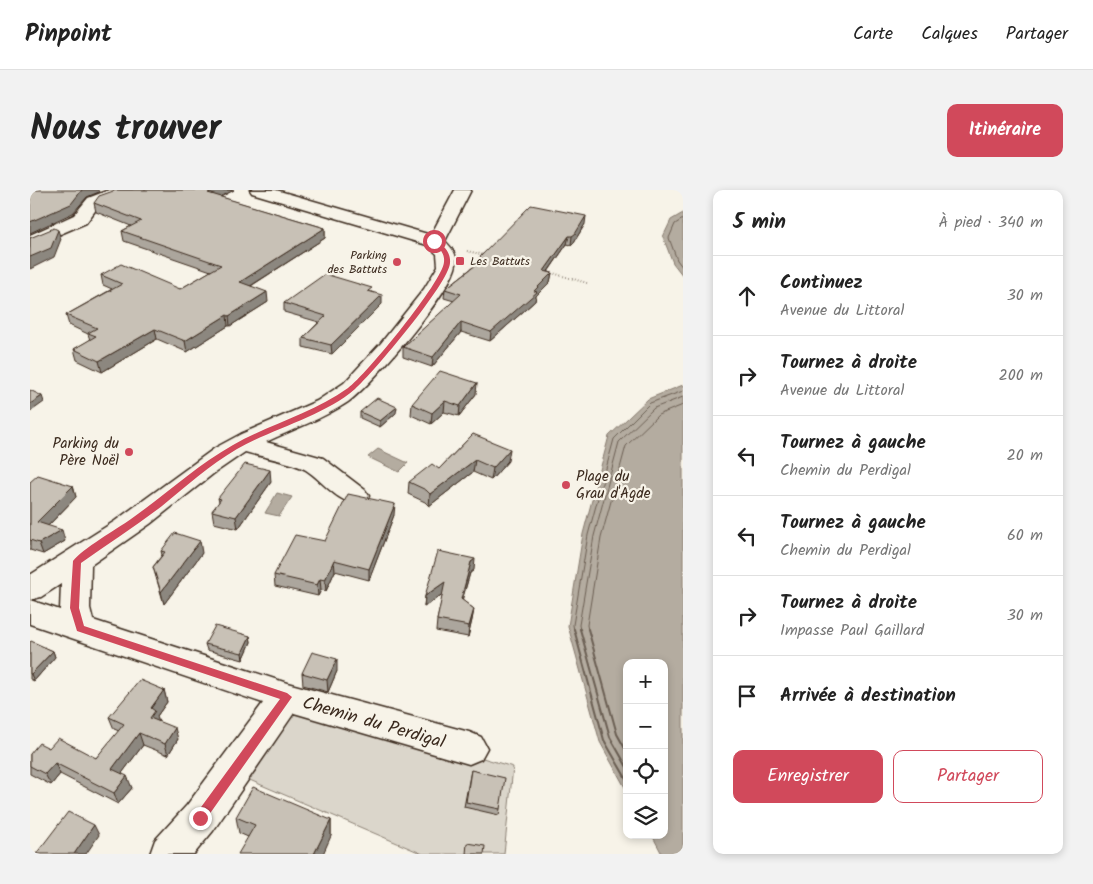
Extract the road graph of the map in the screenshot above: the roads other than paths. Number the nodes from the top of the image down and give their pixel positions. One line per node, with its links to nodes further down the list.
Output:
1 (124, 190): 4 (street)
2 (258, 190): 5 (street)
3 (463, 190): 5 (street)
4 (30, 242)
5 (439, 246): 6 (street)
6 (244, 443): 7 (street); 8 (street)
7 (356, 496)
8 (77, 561): 9 (street); 11 (street)
9 (30, 589)
10 (30, 612): 11 (street, Chemin du Perdigal)
11 (80, 628): 12 (street, Chemin du Perdigal)
12 (287, 697): 13 (street, Chemin du Perdigal); 14 (street)
13 (469, 748)
14 (169, 854)

